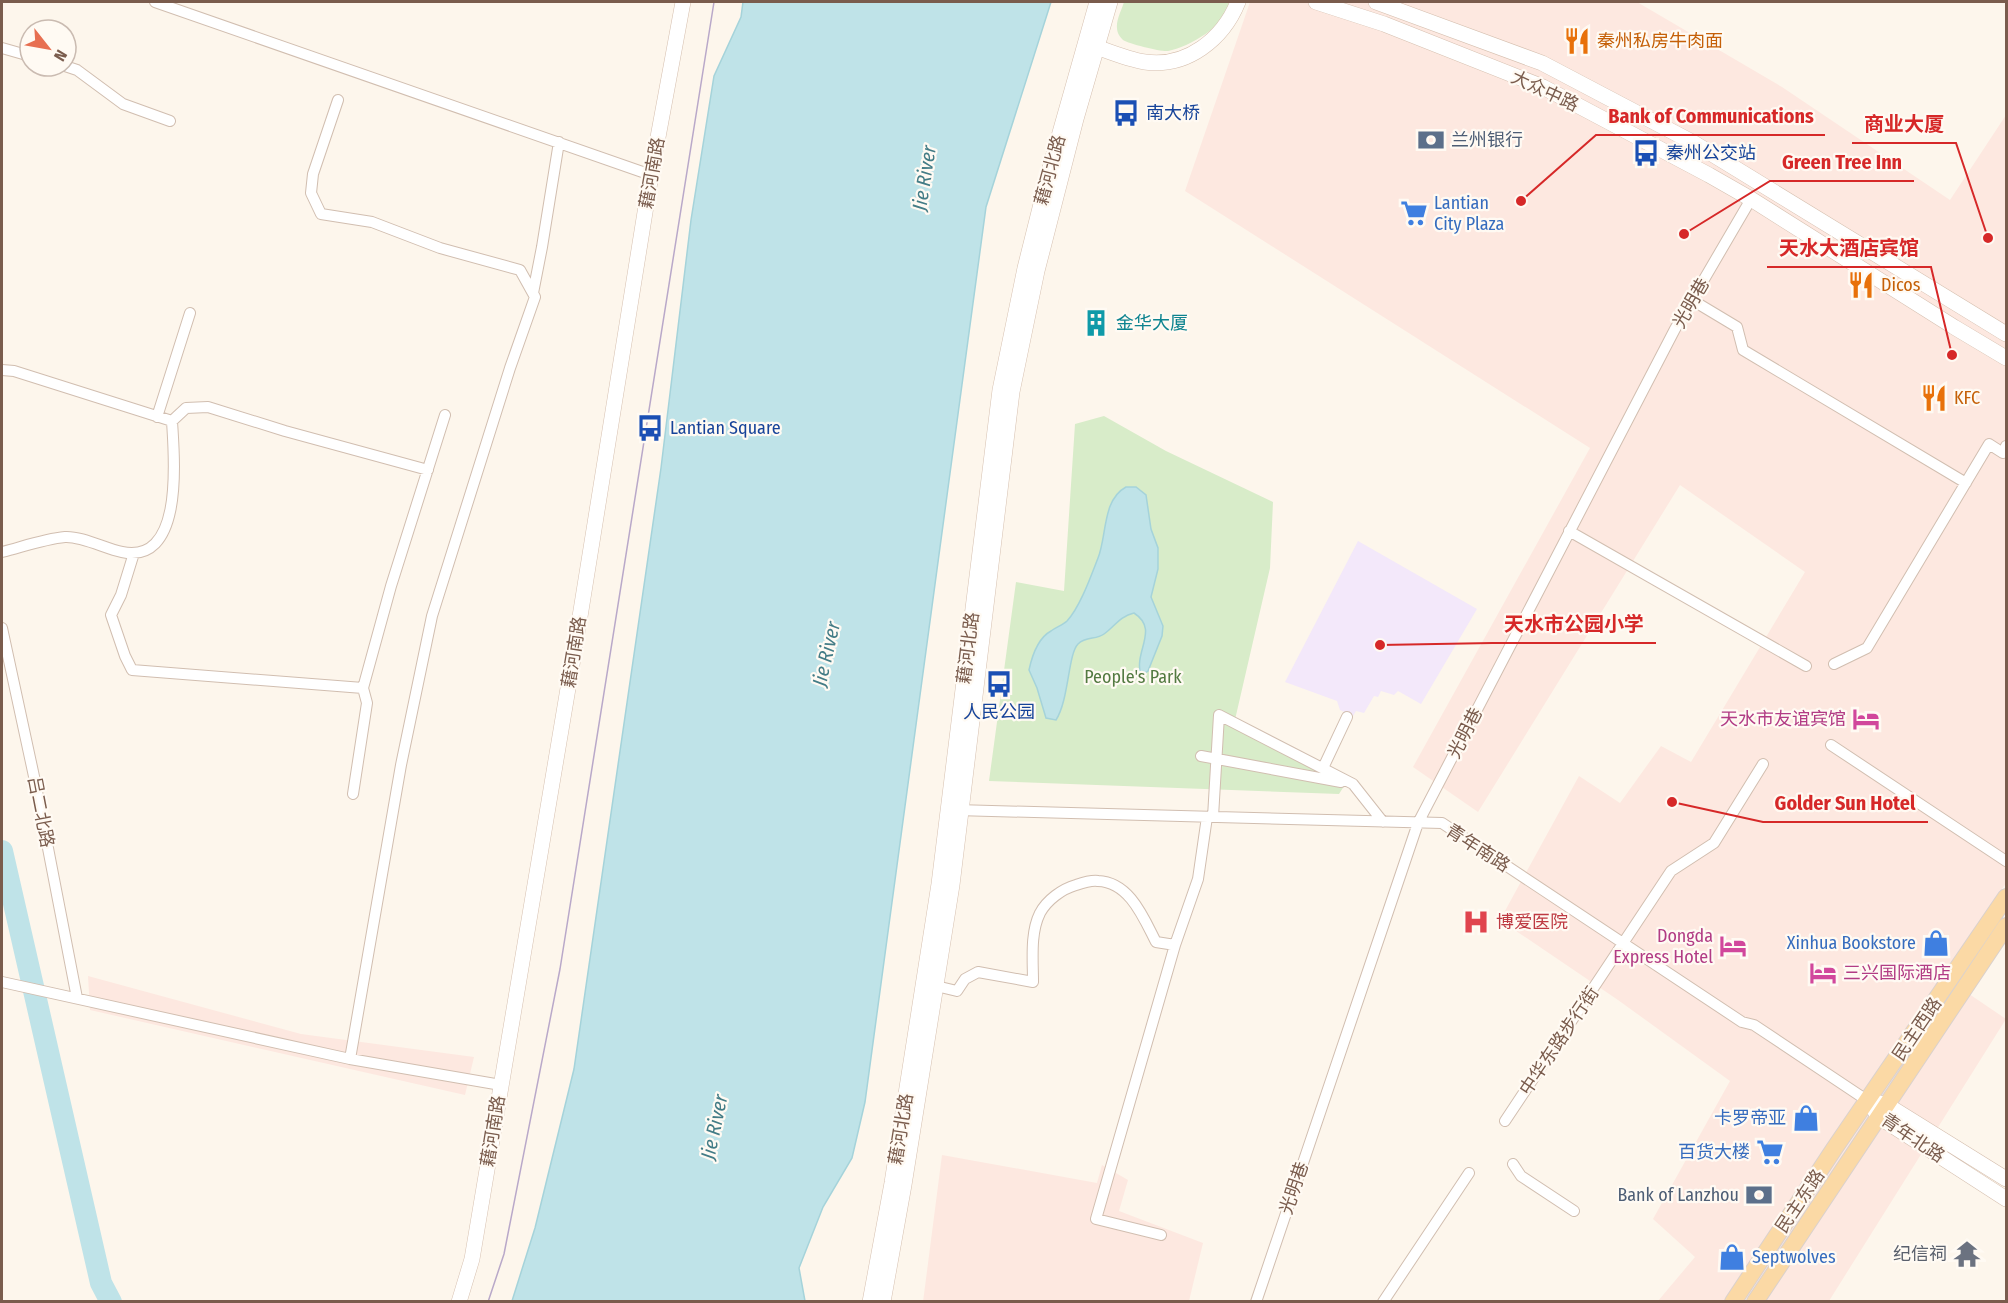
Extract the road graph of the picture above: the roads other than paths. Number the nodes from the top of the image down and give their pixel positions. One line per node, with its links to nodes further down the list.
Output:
1 (155, 2): 14 (street)
2 (683, 2): 15 (main road, 藉河南路)
3 (1097, 2): 8 (main road, 藉河北路)
4 (1110, 2): 8 (main road, 藉河北路)
5 (1238, 2): 8 (main road)
6 (1316, 2): 16 (main road, 大众中路)
7 (1376, 2): 20 (main road, 大众中路)
8 (1090, 45): 44 (main road, 藉河北路)
9 (2, 48): 10 (street)
10 (18, 53)
11 (78, 71): 13 (street)
12 (338, 99): 17 (street)
13 (170, 121)
14 (559, 142): 15 (street); 17 (street)
15 (651, 176): 57 (main road, 藉河南路)
16 (1751, 199): 18 (street, 光明巷); 21 (main road, 大众中路)
17 (533, 292): 56 (street)
18 (1692, 300): 28 (street); 29 (street, 光明巷)
19 (190, 313): 24 (street)
20 (2006, 334): 21 (main road)
21 (2001, 354)
22 (2, 370): 24 (street)
23 (445, 415): 27 (street)
24 (157, 417): 25 (street)
25 (172, 421): 27 (street); 31 (street)
26 (2007, 446): 28 (street)
27 (428, 470): 35 (street)
28 (1966, 483): 33 (street)
29 (1569, 531): 34 (street); 47 (street, 光明巷)
30 (2, 552): 31 (street)
31 (134, 553): 35 (street)
32 (2, 628): 55 (street, 吕二北路)
33 (1834, 664)
34 (1806, 666)
35 (363, 688): 43 (street)
36 (1347, 717): 41 (street)
37 (1831, 745): 48 (street)
38 (1201, 756): 39 (street)
39 (1216, 759): 41 (street); 42 (street); 45 (street)
40 (1763, 764): 51 (street, 中华东路步行街)
41 (1323, 768): 42 (street)
42 (1353, 784): 46 (street)
43 (353, 794)
44 (954, 810): 45 (street, 青年南路); 54 (main road, 藉河北路); 68 (main road, 藉河北路)
45 (1210, 817): 46 (street, 青年南路); 52 (street)
46 (1383, 822): 47 (street, 青年南路)
47 (1418, 823): 51 (street, 青年南路); 70 (street, 光明巷)
48 (2007, 861)
49 (2007, 897): 58 (main road, 民主西路)
50 (2007, 926): 59 (main road, 民主西路)
51 (1623, 944): 58 (street, 青年南路); 60 (street, 中华东路步行街)
52 (1175, 945): 54 (street); 66 (street)
53 (2, 984): 55 (street)
54 (936, 986): 69 (main road, 藉河北路)
55 (72, 996): 56 (street)
56 (350, 1059): 57 (street)
57 (501, 1085): 67 (main road, 藉河南路)
58 (1868, 1101): 59 (main road, 青年北路); 72 (main road, 民主东路)
59 (1883, 1111): 63 (main road, 青年北路); 64 (main road, 青年北路); 73 (main road, 民主东路)
60 (1505, 1121)
61 (1513, 1164): 65 (street)
62 (1469, 1173): 71 (street)
63 (2007, 1179)
64 (2007, 1199)
65 (1574, 1211)
66 (1161, 1235)
67 (459, 1302)
68 (870, 1302)
69 (883, 1302)
70 (1256, 1302)
71 (1383, 1302)
72 (1733, 1302)
73 (1755, 1302)

